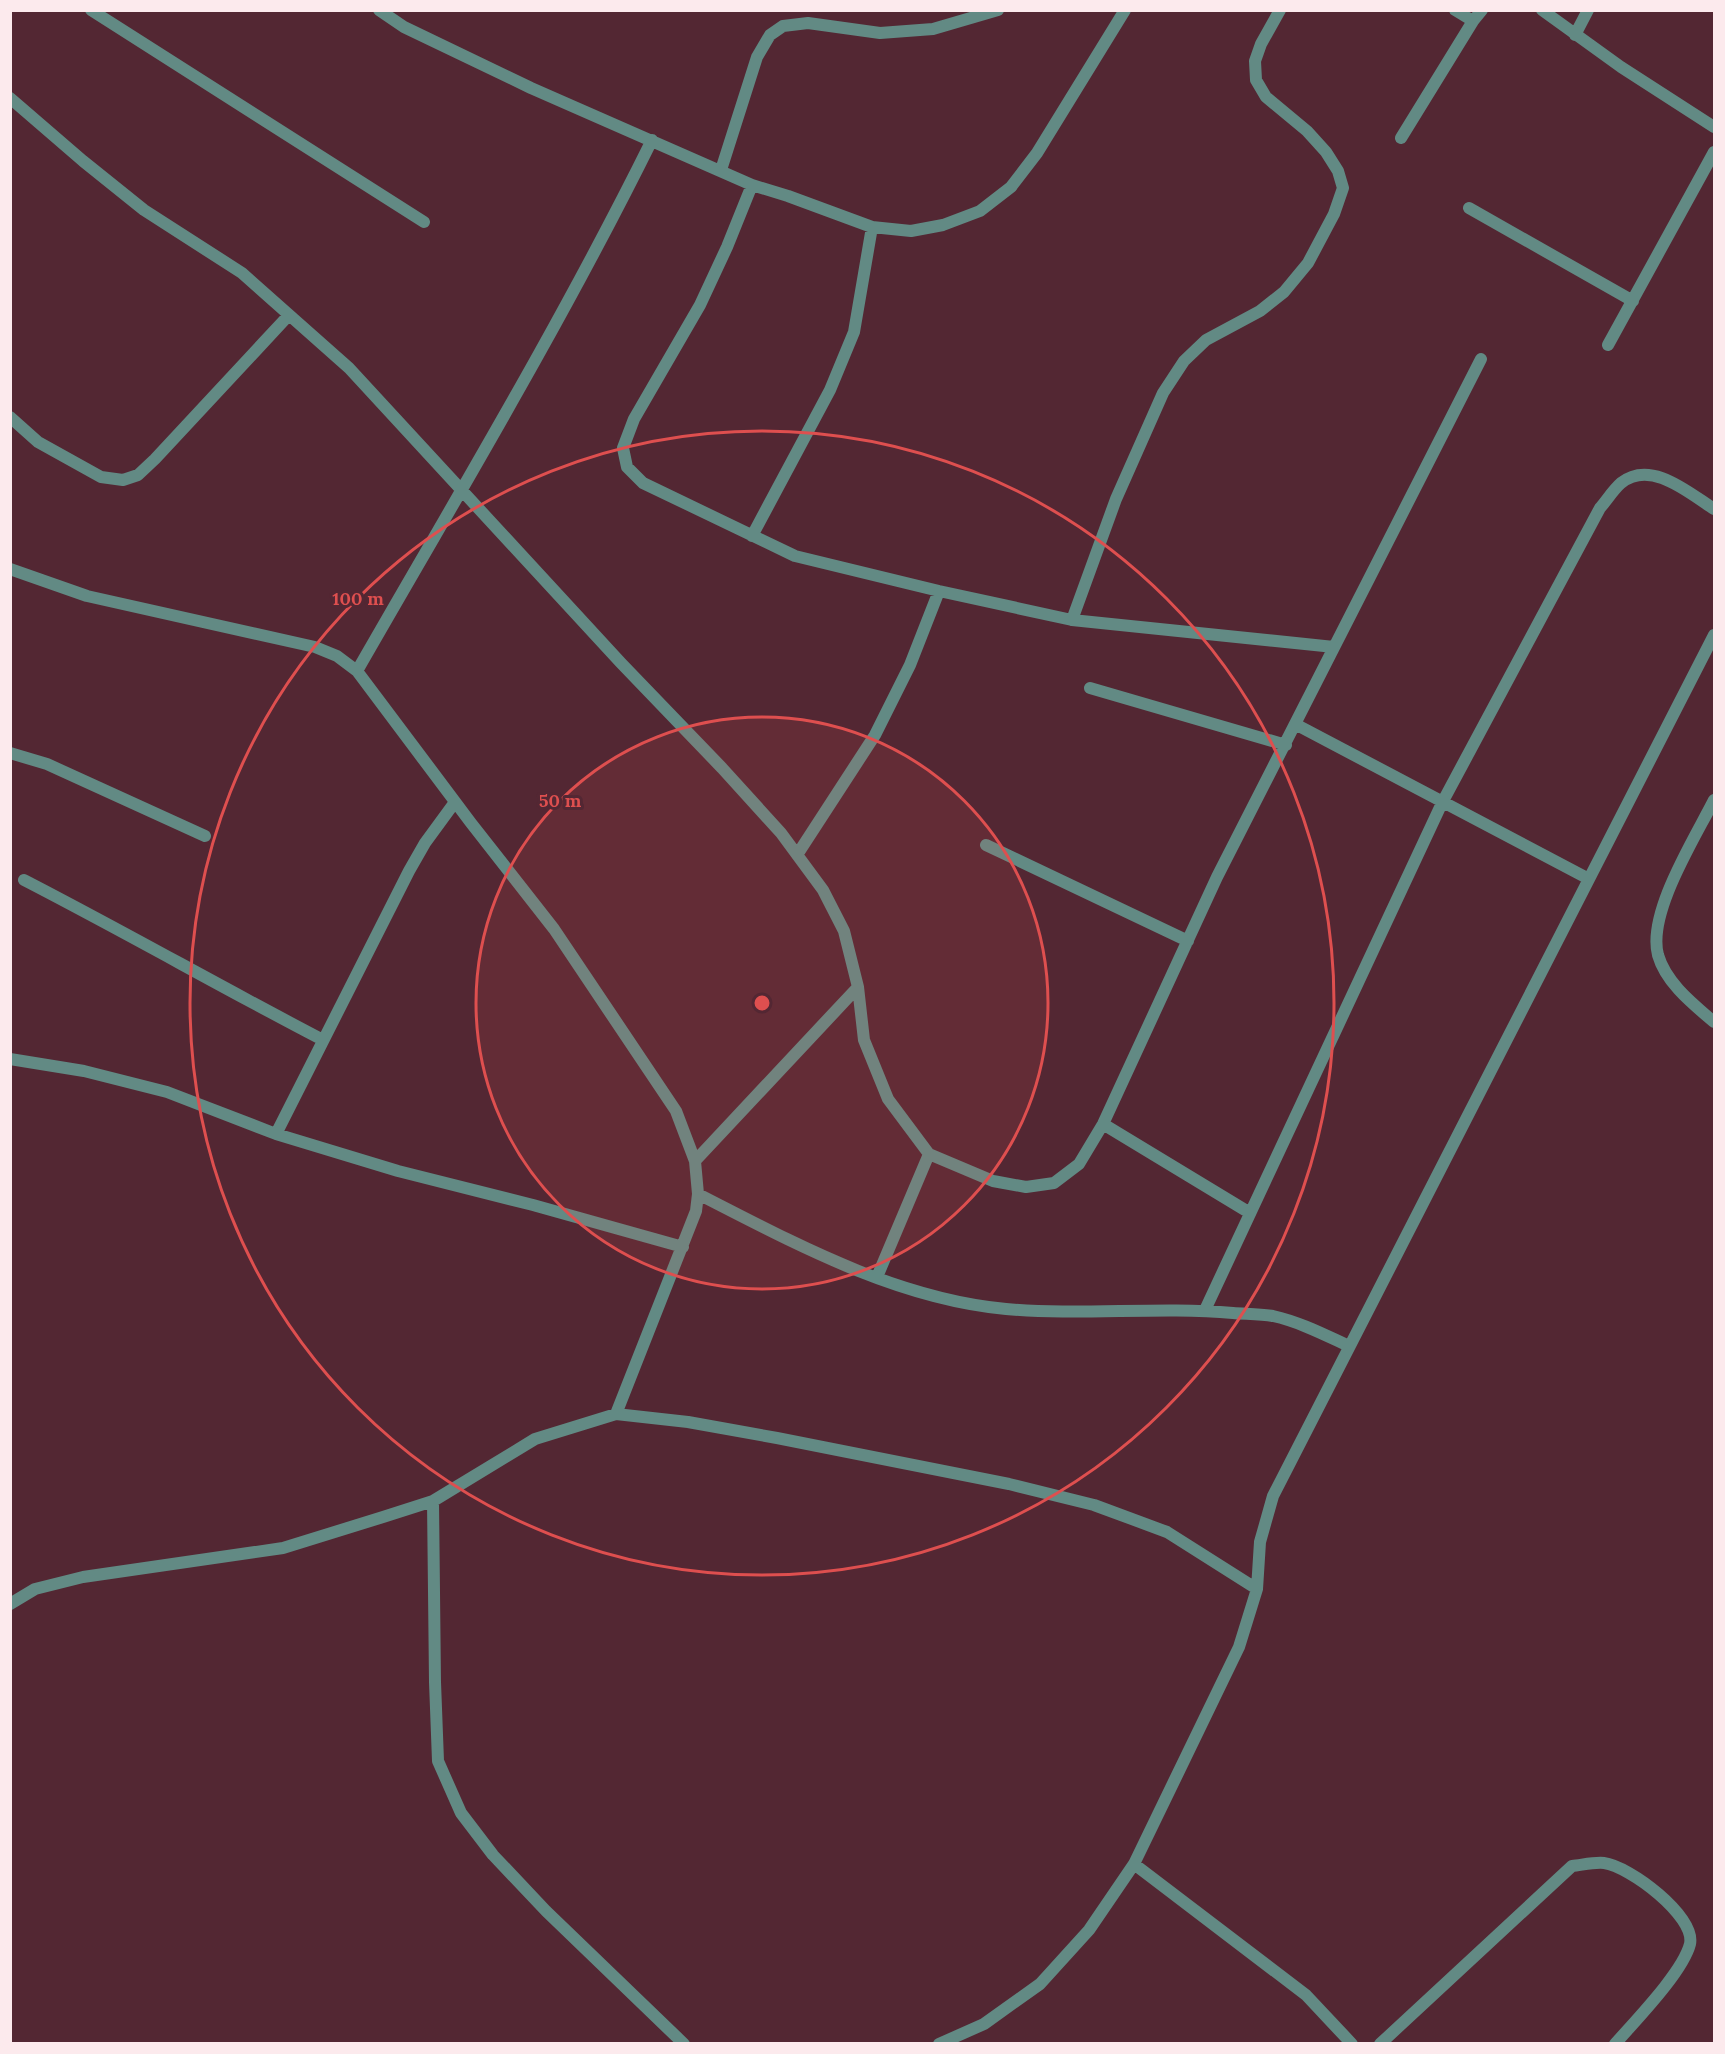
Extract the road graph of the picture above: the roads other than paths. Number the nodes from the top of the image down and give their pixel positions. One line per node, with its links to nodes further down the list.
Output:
1 (91, 10): 20 (street)
2 (379, 10): 15 (street)
3 (998, 10): 17 (street)
4 (1125, 10): 21 (street)
5 (1280, 10): 32 (street)
6 (1455, 10): 10 (street)
7 (1482, 10): 10 (street)
8 (1542, 10): 11 (street)
9 (1588, 10): 11 (street)
10 (1473, 21): 14 (street)
11 (1575, 34): 13 (street)
12 (10, 98): 23 (street)
13 (1714, 127)
14 (1401, 138)
15 (652, 140): 17 (street); 27 (street)
16 (1714, 152): 22 (street)
17 (721, 171): 18 (street)
18 (752, 185): 21 (street); 29 (street)
19 (1469, 208): 22 (street)
20 (424, 222)
21 (872, 227): 29 (street)
22 (1633, 301): 24 (street)
23 (289, 315): 26 (street); 27 (street)
24 (1608, 345)
25 (1481, 359): 34 (street)
26 (10, 417)
27 (461, 489): 35 (street); 45 (street)
28 (1714, 508): 42 (street)
29 (752, 536): 31 (street)
30 (10, 569): 35 (street)
31 (939, 591): 32 (street); 45 (street)
32 (1072, 620): 34 (street)
33 (1714, 635): 46 (street)
34 (1334, 647): 37 (street)
35 (357, 671): 41 (street)
36 (1090, 688): 38 (street)
37 (1295, 724): 38 (street); 42 (street)
38 (1286, 745): 48 (street)
39 (10, 753): 43 (street)
40 (1714, 800): 50 (street)
41 (455, 802): 51 (street); 56 (street)
42 (1443, 803): 46 (street); 58 (street)
43 (205, 836)
44 (986, 845): 48 (street)
45 (797, 855): 49 (street)
46 (1589, 879): 62 (street)
47 (24, 880): 51 (street)
48 (1188, 940): 53 (street)
49 (858, 987): 55 (street); 56 (street)
50 (1714, 1022)
51 (323, 1040): 54 (street)
52 (10, 1059): 54 (street)
53 (1103, 1124): 55 (street); 58 (street)
54 (276, 1134): 59 (street)
55 (929, 1154): 60 (street)
56 (696, 1161): 57 (street)
57 (698, 1194): 59 (street); 60 (street)
58 (1250, 1213): 61 (street)
59 (682, 1247): 63 (street)
60 (877, 1277): 61 (street)
61 (1205, 1310): 62 (street)
62 (1349, 1346): 65 (street)
63 (616, 1414): 64 (street); 65 (street)
64 (433, 1501): 66 (street); 68 (street)
65 (1257, 1589): 67 (street)
66 (10, 1604)
67 (1134, 1864): 69 (street); 70 (street)
68 (684, 2043)
69 (939, 2043)
70 (1352, 2043)
71 (1380, 2043): 72 (street)
72 (1615, 2043)

